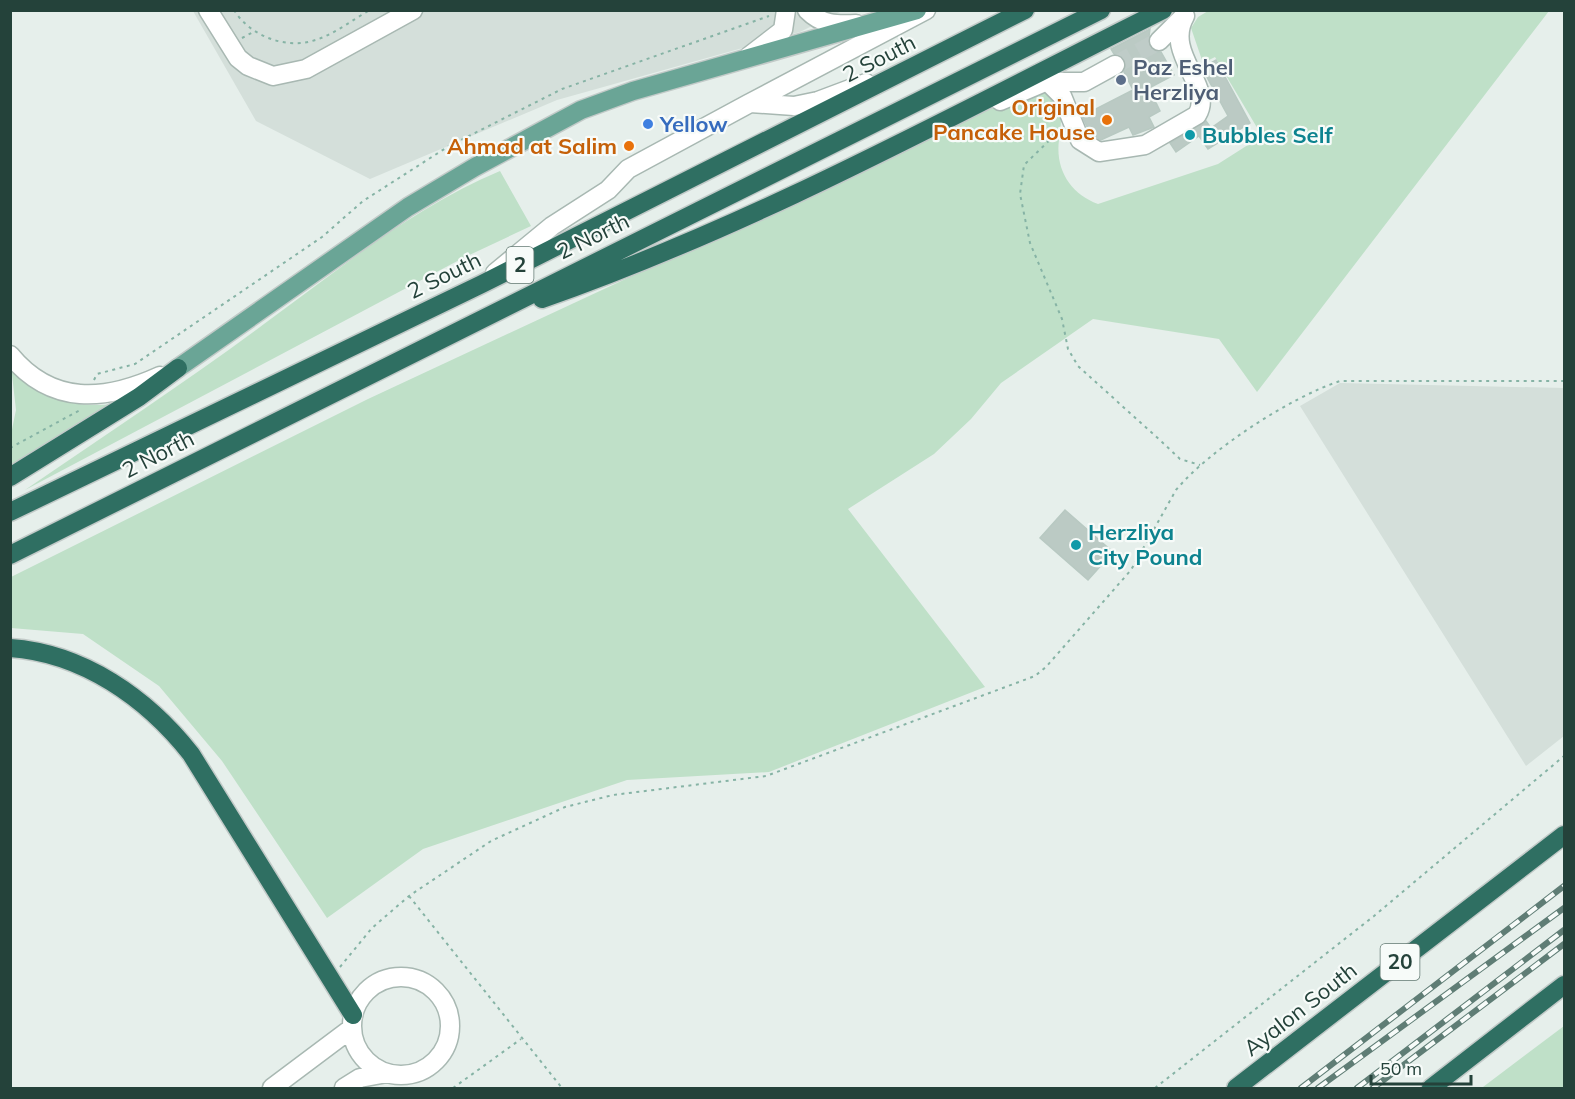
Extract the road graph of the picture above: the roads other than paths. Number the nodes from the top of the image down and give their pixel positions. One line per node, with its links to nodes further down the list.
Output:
1 (208, 10): 2 (street)
2 (413, 10)
3 (786, 10): 13 (street)
4 (807, 10): 11 (street)
5 (917, 10): 11 (main road)
6 (926, 10): 17 (street)
7 (1024, 10): 14 (highway, 2 South / 2)
8 (1101, 10): 20 (highway, 2 North / 2)
9 (1163, 10): 18 (highway)
10 (1188, 13): 12 (street); 16 (street)
11 (879, 22): 13 (main road)
12 (1159, 41)
13 (743, 60): 22 (main road)
14 (924, 62): 17 (street); 19 (highway, 2 South / 2)
15 (1115, 65): 16 (street)
16 (1049, 82): 18 (street)
17 (750, 103): 19 (street)
18 (877, 154): 20 (highway)
19 (482, 284): 24 (highway, 2 South / 2)
20 (469, 325): 25 (highway, 2 North / 2)
21 (10, 355): 22 (street)
22 (178, 368): 23 (highway)
23 (10, 477)
24 (10, 512)
25 (10, 555)
26 (10, 648): 29 (highway)
27 (1564, 835): 33 (highway, Ayalon South / 20)
28 (1564, 986): 34 (highway)
29 (353, 1021): 30 (street); 30 (street); 31 (street)
30 (387, 1073): 32 (street)
31 (272, 1089)
32 (344, 1089)
33 (1236, 1089)
34 (1431, 1089)

